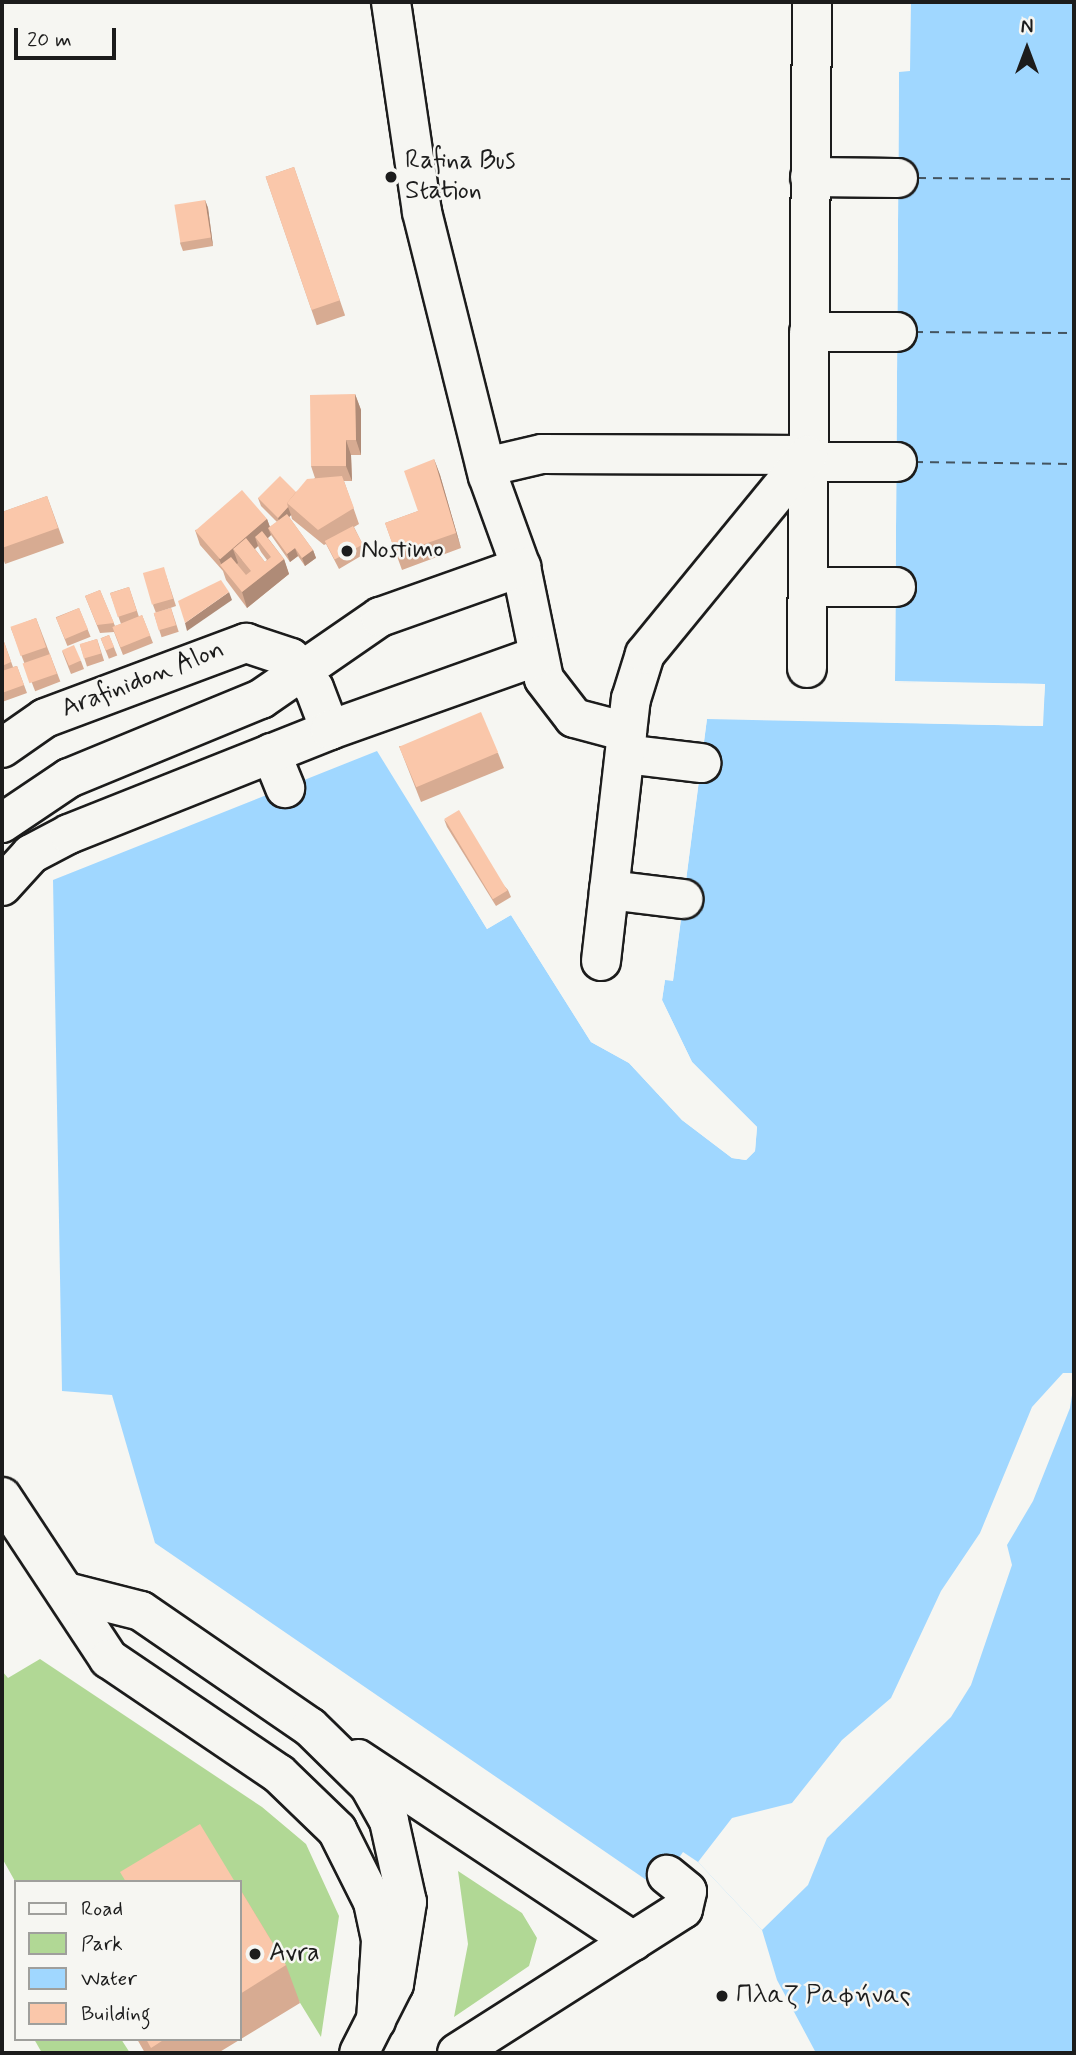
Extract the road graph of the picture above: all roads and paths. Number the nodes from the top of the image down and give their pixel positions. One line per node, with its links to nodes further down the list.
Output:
1 (391, 2): 9 (street)
2 (812, 2): 3 (street)
3 (810, 177): 4 (street); 5 (street)
4 (898, 178)
5 (809, 332): 6 (street); 7 (street)
6 (897, 332)
7 (808, 459): 8 (street); 9 (street); 11 (street); 17 (street)
8 (897, 462)
9 (486, 467): 10 (street)
10 (521, 567): 13 (street); 15 (street)
11 (808, 587): 12 (street); 14 (street)
12 (896, 587)
13 (538, 656): 16 (street); 17 (street)
14 (807, 668)
15 (302, 671): 16 (street, Arafinidon Alon); 18 (street, Arafinidon Alon); 22 (street)
16 (330, 730): 19 (street)
17 (626, 743): 20 (street); 24 (street)
18 (2, 748)
19 (271, 753): 21 (street); 23 (street)
20 (701, 763)
21 (285, 788)
22 (2, 823)
23 (2, 886)
24 (609, 890): 25 (street); 26 (street)
25 (683, 899)
26 (601, 961)
27 (2, 1497): 28 (street)
28 (70, 1593): 29 (street); 32 (street)
29 (310, 1727): 31 (street); 32 (street)
30 (667, 1875): 31 (street)
31 (633, 1941): 33 (street)
32 (367, 2037)
33 (457, 2053)

